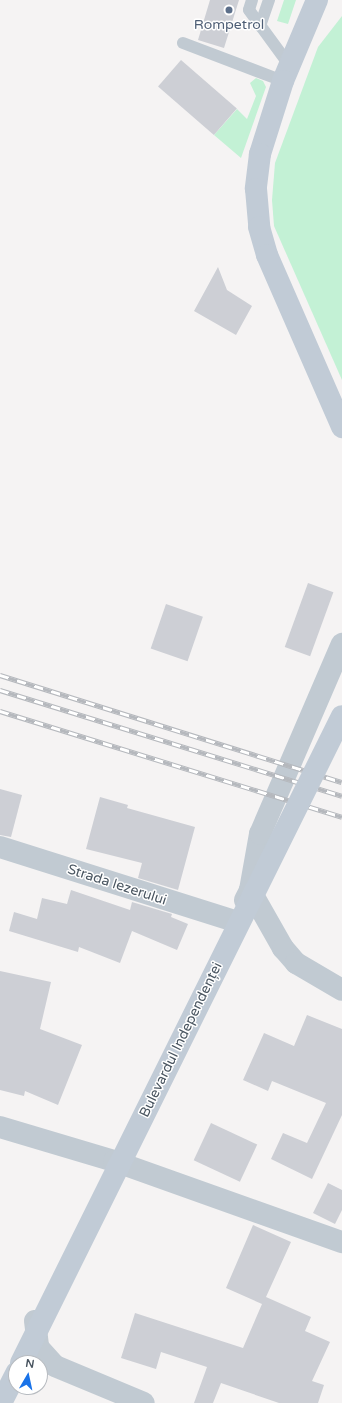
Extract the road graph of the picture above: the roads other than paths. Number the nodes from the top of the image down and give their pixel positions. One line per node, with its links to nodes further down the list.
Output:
1 (252, 0): 4 (lane)
2 (269, 0): 4 (lane)
3 (317, 0): 6 (main road)
4 (260, 26): 6 (lane)
5 (183, 43): 6 (lane)
6 (287, 73): 7 (main road)
7 (342, 427)
8 (342, 644): 11 (street)
9 (342, 716): 17 (main road, Bulevardul Independenței, bridge)
10 (0, 847): 12 (street, Strada Iezerului)
11 (250, 890): 12 (street); 13 (street)
12 (234, 921): 15 (street)
13 (342, 990)
14 (0, 1127): 15 (street)
15 (114, 1161): 16 (street); 20 (street)
16 (342, 1242)
17 (25, 1355)
18 (8, 1389): 19 (main road)
19 (1, 1403)
20 (144, 1403)

